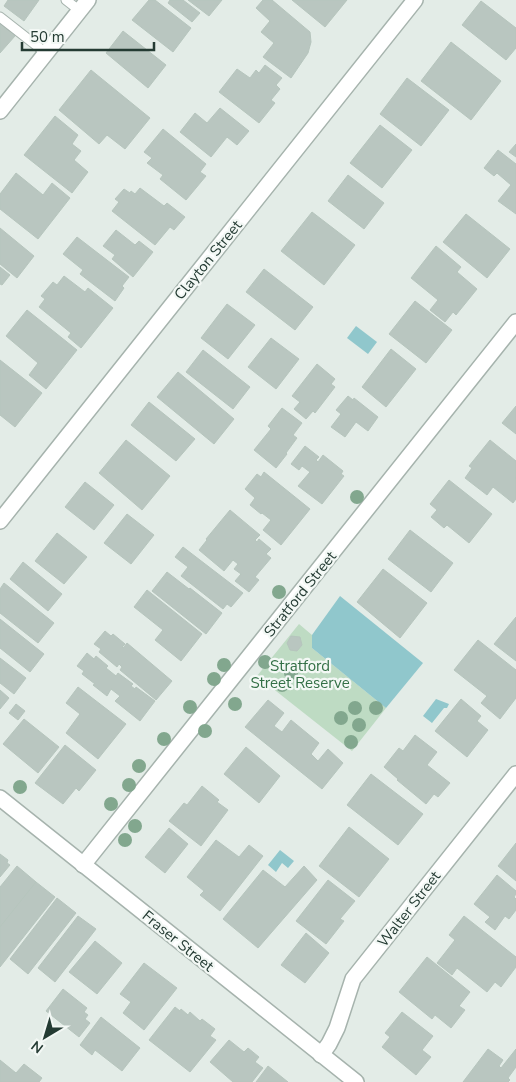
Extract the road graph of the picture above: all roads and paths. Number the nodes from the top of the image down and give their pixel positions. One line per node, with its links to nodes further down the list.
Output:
1 (66, 0): 3 (lane)
2 (415, 0): 8 (street, Clayton Street)
3 (84, 5): 5 (street)
4 (0, 17): 5 (lane)
5 (46, 53): 6 (street)
6 (0, 111)
7 (516, 322): 11 (street, Stratford Street)
8 (0, 521)
9 (516, 774): 12 (street, Walter Street)
10 (0, 798): 11 (street, Fraser Street)
11 (83, 865): 12 (street, Fraser Street)
12 (321, 1055): 13 (street, Fraser Street)
13 (354, 1082)

